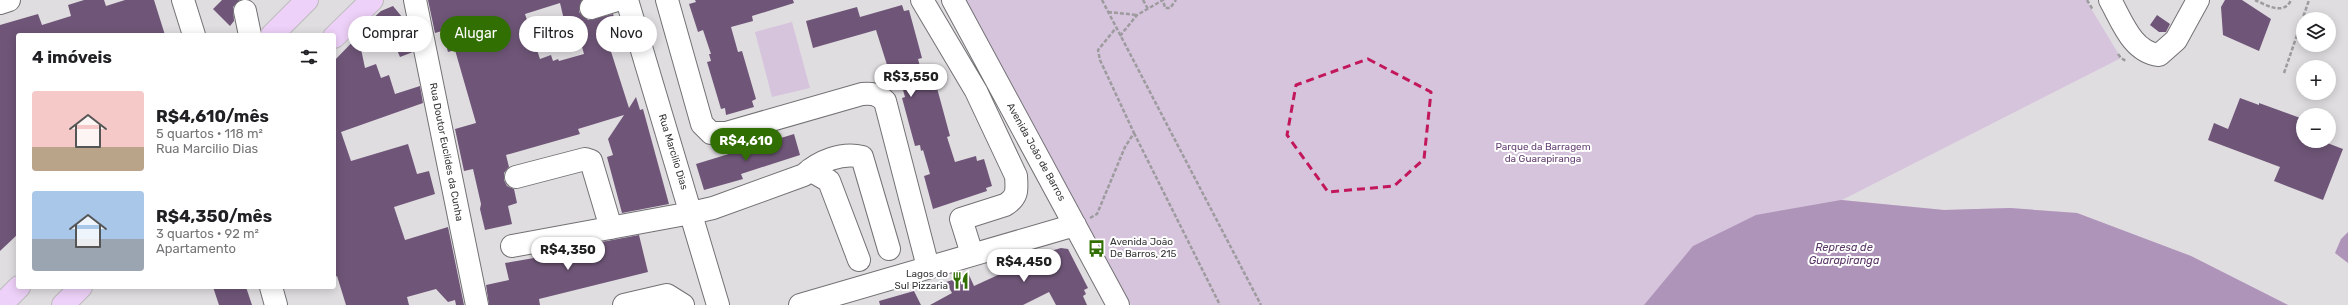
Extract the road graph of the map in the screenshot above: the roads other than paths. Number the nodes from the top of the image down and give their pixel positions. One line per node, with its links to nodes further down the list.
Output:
1 (9, 0): 13 (street)
2 (183, 0): 16 (street)
3 (307, 0): 18 (main road)
4 (372, 0): 19 (main road)
5 (415, 0): 36 (street, Rua Doutor Euclides da Cunha)
6 (617, 0): 14 (street)
7 (627, 0): 22 (street, Rua Marcilio Dias)
8 (667, 0): 29 (street)
9 (922, 0): 27 (street)
10 (953, 0): 23 (street, Avenida João de Barros)
11 (2110, 0): 12 (street)
12 (2198, 0)
13 (0, 3)
14 (591, 8)
15 (245, 11): 17 (street)
16 (193, 33)
17 (250, 33)
18 (274, 33)
19 (336, 35)
20 (810, 170): 22 (street); 26 (street); 28 (street)
21 (516, 177): 24 (street)
22 (691, 213): 24 (street); 39 (street, Rua Marcilio Dias)
23 (1076, 225): 27 (street); 41 (street, Avenida João de Barros)
24 (611, 228): 25 (street)
25 (512, 246)
26 (889, 249)
27 (971, 251): 29 (street)
28 (859, 260)
29 (927, 264): 40 (street)
30 (17, 289): 33 (main road)
31 (79, 289): 34 (main road)
32 (272, 289): 35 (street)
33 (1, 305)
34 (63, 305)
35 (276, 305)
36 (477, 305)
37 (624, 305): 38 (street)
38 (683, 305)
39 (718, 305)
40 (800, 305)
41 (1118, 305)

